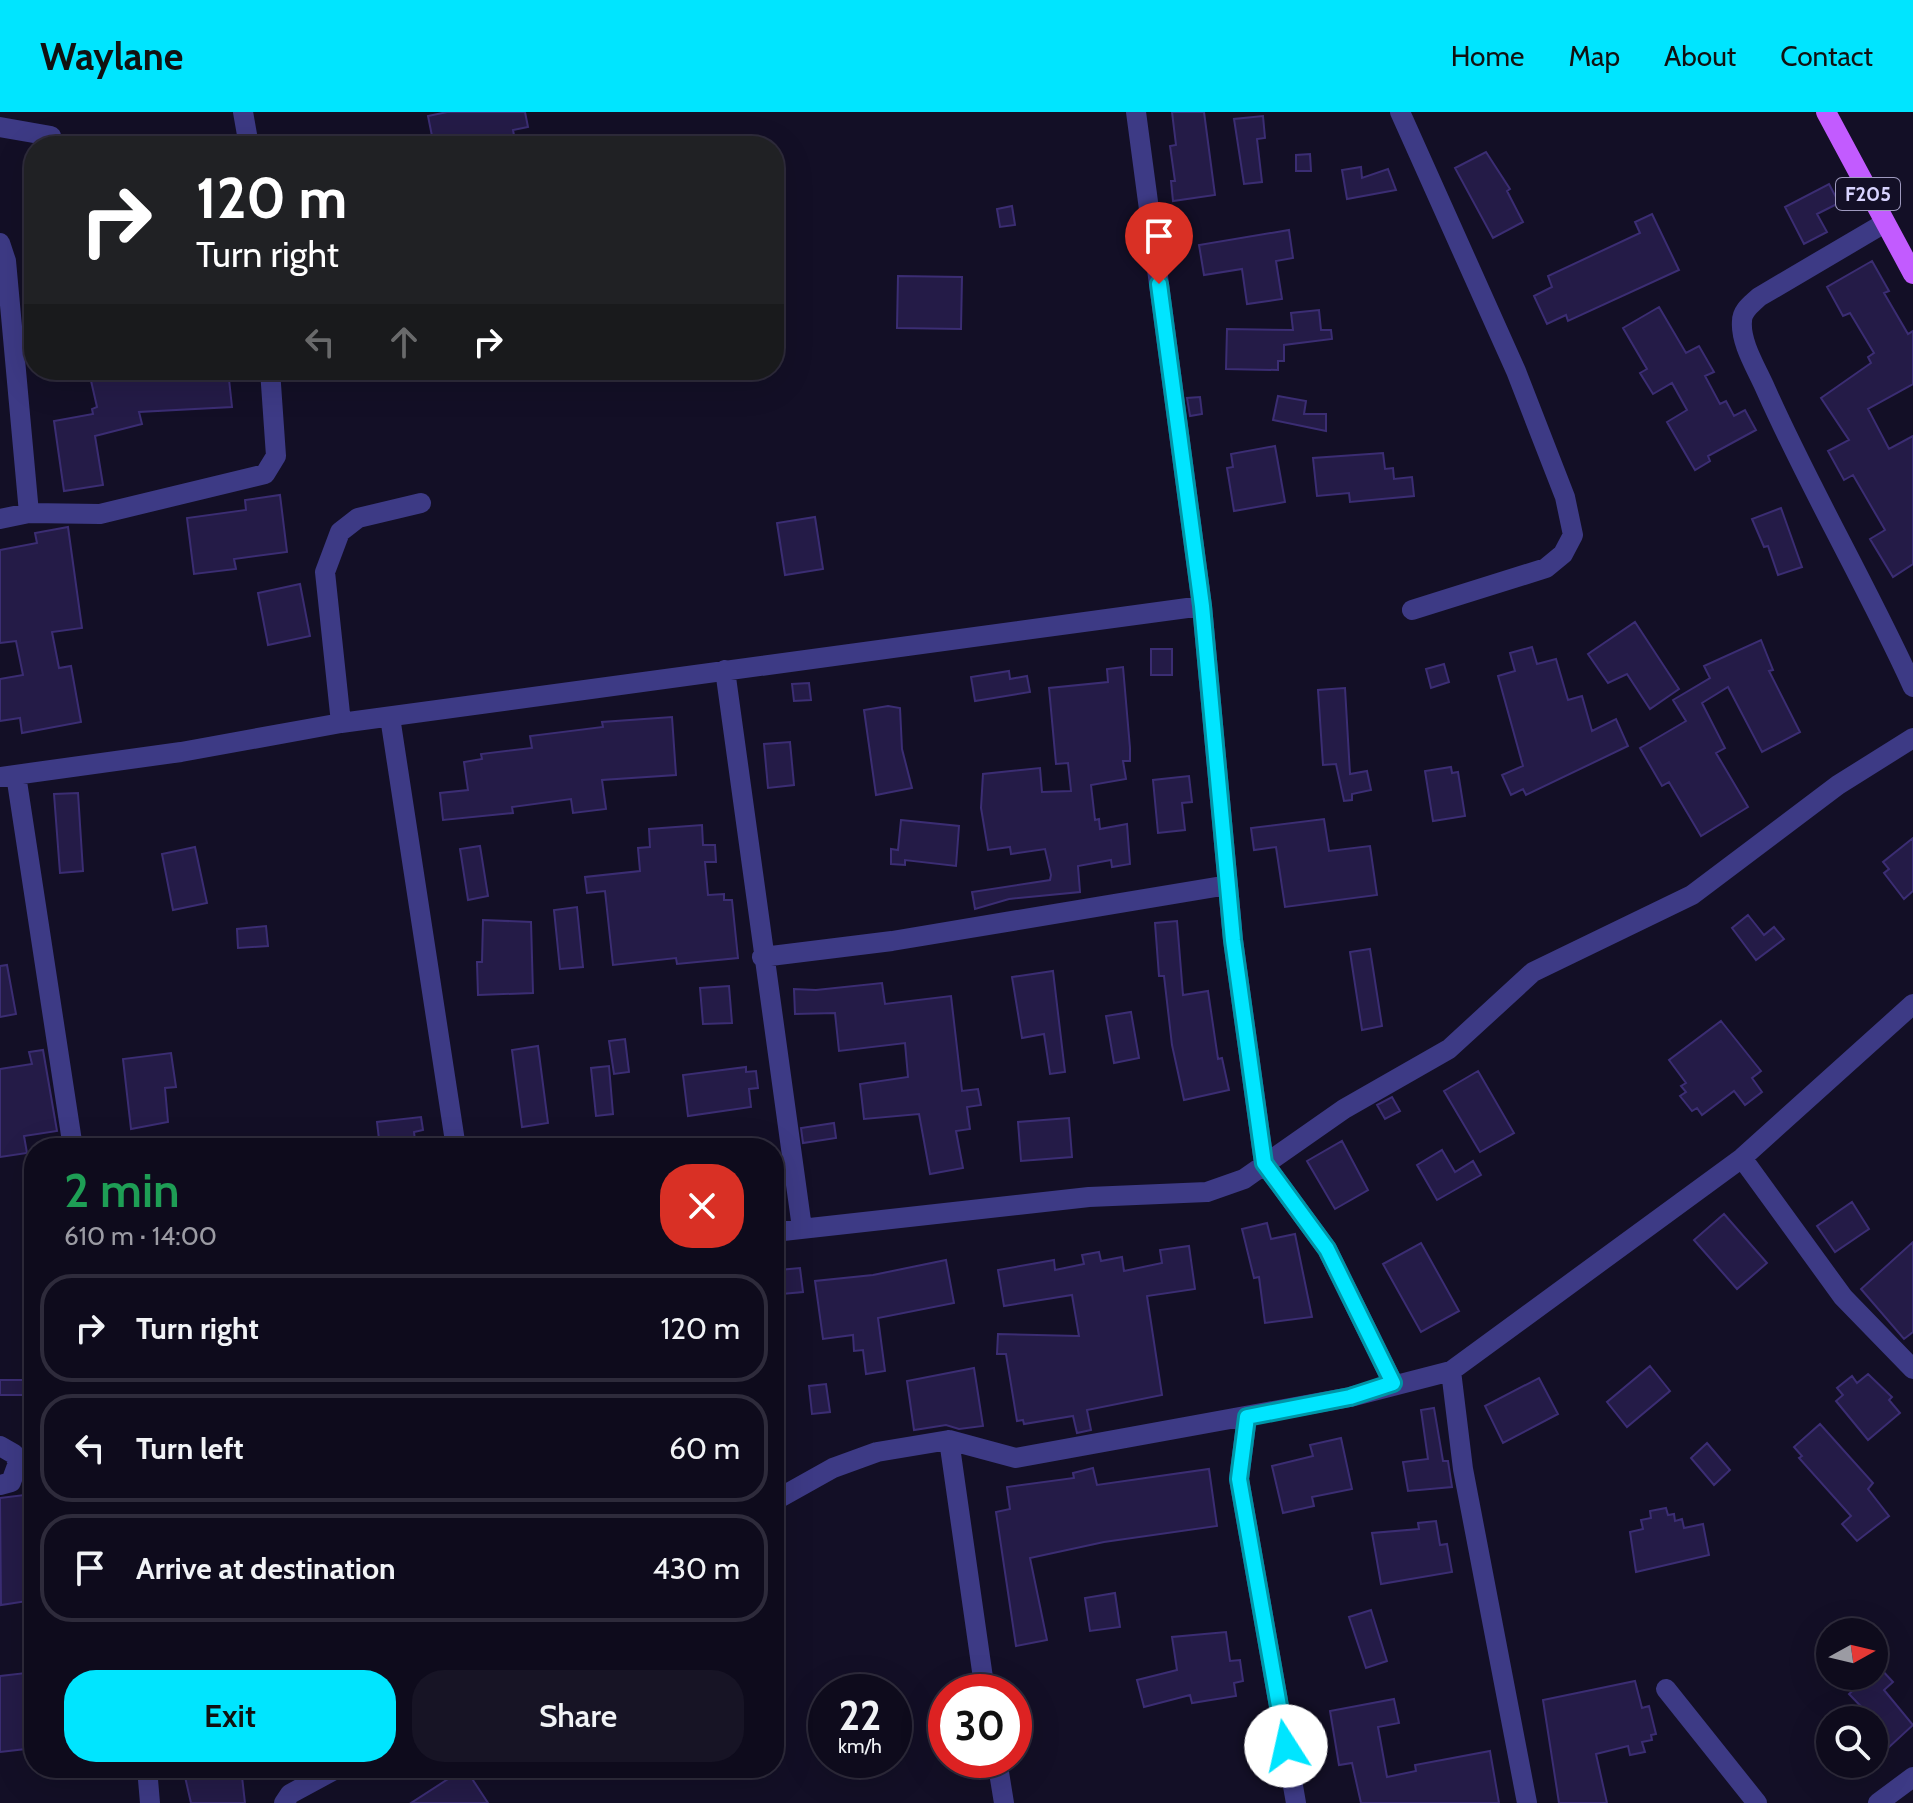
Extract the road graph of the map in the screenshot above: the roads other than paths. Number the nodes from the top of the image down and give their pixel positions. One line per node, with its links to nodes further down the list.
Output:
1 (243, 112): 7 (street)
2 (1136, 112): 15 (street)
3 (1400, 112): 16 (street)
4 (1826, 112): 8 (main road, F205)
5 (0, 127): 6 (street)
6 (51, 136)
7 (247, 136)
8 (1883, 224): 10 (main road, F205); 18 (street)
9 (0, 243): 13 (street)
10 (1913, 274)
11 (271, 380): 13 (street)
12 (421, 503): 20 (street)
13 (29, 513): 14 (street)
14 (0, 519)
15 (1202, 606): 17 (street); 23 (street)
16 (1412, 610)
17 (725, 670): 19 (street); 24 (street)
18 (1913, 687)
19 (390, 717): 20 (street); 27 (street)
20 (341, 723): 22 (street)
21 (1913, 738): 29 (street)
22 (8, 776): 26 (street)
23 (1228, 885): 24 (street); 29 (street)
24 (762, 957): 30 (street)
25 (1913, 1004): 28 (street)
26 (71, 1138)
27 (454, 1138)
28 (1742, 1158): 32 (street); 33 (street)
29 (1264, 1163): 30 (street); 34 (street)
30 (802, 1228): 31 (street)
31 (784, 1231)
32 (1913, 1369)
33 (1451, 1371): 34 (street); 52 (street)
34 (1393, 1383): 35 (street)
35 (1247, 1417): 36 (street); 51 (street)
36 (949, 1440): 41 (street); 42 (street)
37 (0, 1446): 38 (street)
38 (24, 1465)
39 (24, 1469): 40 (street)
40 (0, 1485)
41 (784, 1495)
42 (982, 1674)
43 (1666, 1689): 53 (street)
44 (1913, 1777): 54 (street)
45 (148, 1778): 48 (street)
46 (320, 1778): 49 (street)
47 (1000, 1778): 50 (street)
48 (150, 1803)
49 (284, 1803)
50 (1004, 1803)
51 (1296, 1803)
52 (1527, 1803)
53 (1757, 1803)
54 (1878, 1803)

